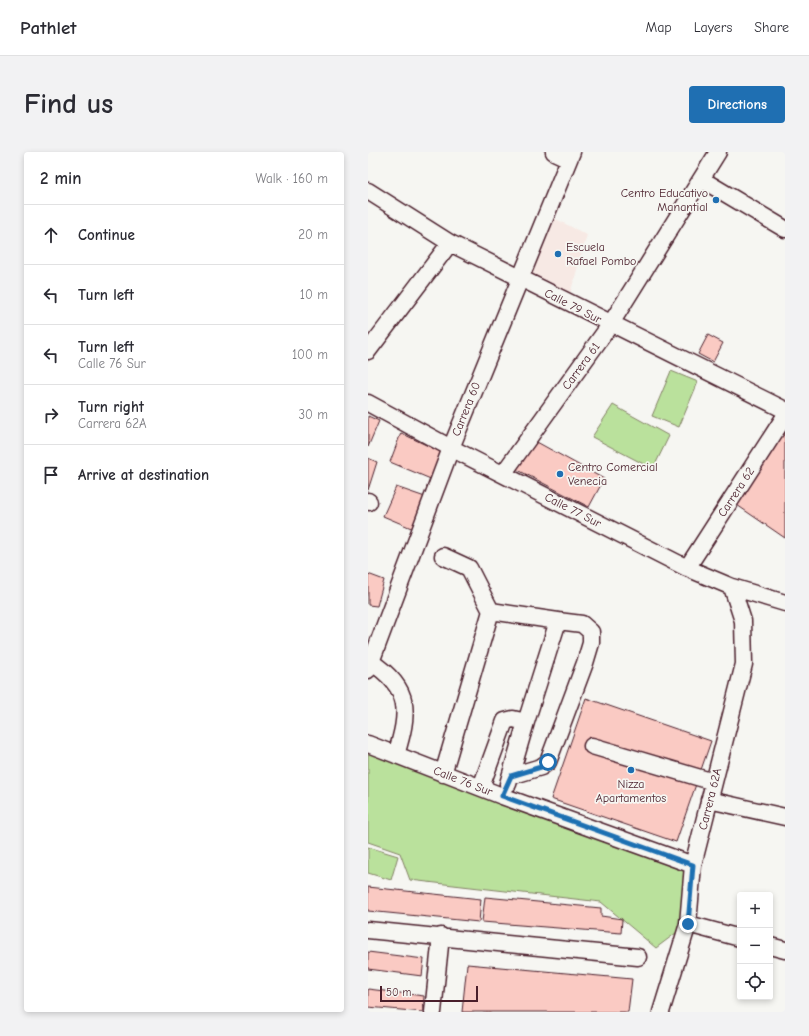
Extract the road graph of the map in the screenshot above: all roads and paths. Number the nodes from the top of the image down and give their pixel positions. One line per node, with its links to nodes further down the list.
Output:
1 (554, 152): 3 (street)
2 (718, 152): 4 (street, Carrera 61)
3 (571, 155): 8 (street, Carrera 60)
4 (701, 179): 6 (street); 9 (street, Carrera 61)
5 (368, 191): 7 (street, Calle 79 Sur)
6 (785, 229)
7 (450, 243): 8 (street, Calle 79 Sur); 10 (street)
8 (520, 279): 9 (street, Calle 79 Sur); 14 (street, Carrera 60)
9 (610, 325): 12 (street, Calle 79 Sur); 15 (street, Carrera 61)
10 (368, 351)
11 (368, 403): 14 (street, Calle 77 Sur)
12 (785, 410)
13 (785, 416): 17 (street, Carrera 62)
14 (451, 448): 15 (street, Calle 77 Sur); 22 (street, Carrera 60)
15 (502, 474): 17 (street, Calle 77 Sur)
16 (443, 556): 20 (street)
17 (687, 568): 18 (street, Calle 77 Sur)
18 (732, 587): 19 (street, Calle 77 Sur); 29 (street, Carrera 62A)
19 (785, 603)
20 (491, 611): 21 (street); 27 (street)
21 (558, 621): 23 (street); 28 (street)
22 (369, 666): 26 (street)
23 (526, 722): 28 (street); 30 (street)
24 (368, 744): 26 (street, Calle 76 Sur)
25 (592, 746): 29 (street)
26 (396, 755): 27 (street, Calle 76 Sur)
27 (443, 774): 30 (street, Calle 76 Sur)
28 (511, 776): 31 (street)
29 (714, 782): 32 (street, Carrera 62A)
30 (480, 788): 31 (street, Calle 76 Sur)
31 (502, 796): 34 (street, Calle 76 Sur)
32 (709, 800): 33 (street); 34 (street, Carrera 62A)
33 (785, 817)
34 (693, 865): 35 (street, Carrera 62A)
35 (688, 924): 38 (street); 43 (street, Carrera 62A)
36 (368, 930): 37 (street)
37 (441, 936): 41 (street); 42 (street)
38 (737, 937)
39 (773, 947): 40 (street)
40 (785, 950)
41 (638, 956)
42 (433, 1012)
43 (661, 1012)

